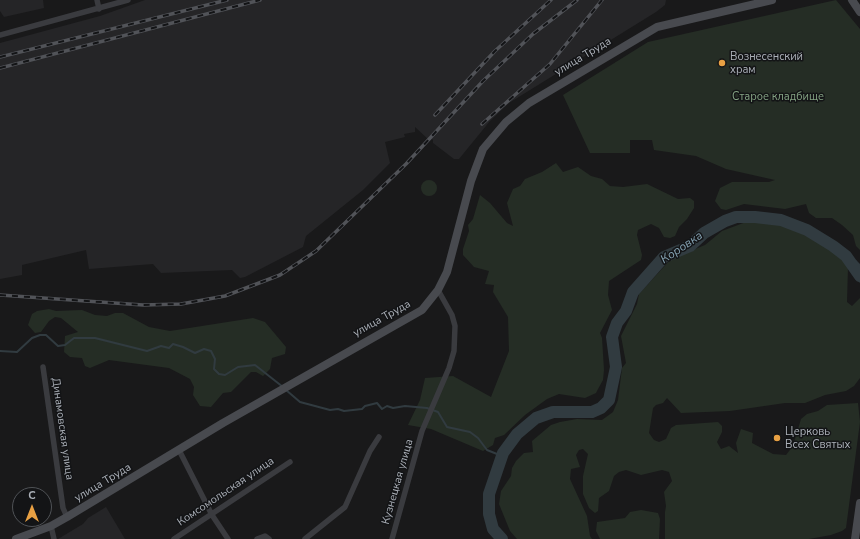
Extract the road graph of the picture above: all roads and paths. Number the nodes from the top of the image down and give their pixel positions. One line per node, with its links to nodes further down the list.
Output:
1 (97, 0): 6 (street)
2 (128, 0): 6 (street)
3 (772, 0): 9 (street, улица Труда)
4 (848, 0): 7 (street)
5 (852, 0): 7 (street)
6 (99, 9): 8 (street)
7 (858, 11)
8 (0, 35)
9 (438, 290): 12 (street, улица Труда); 27 (street, Кузнецкая улица)
10 (43, 368): 16 (street, Динамовская улица)
11 (380, 438): 26 (street)
12 (179, 450): 15 (street); 16 (street, улица Труда)
13 (290, 462): 15 (street, Комсомольская улица)
14 (860, 503): 28 (street)
15 (212, 515): 22 (street, Комсомольская улица); 23 (street)
16 (67, 517): 17 (street, улица Труда)
17 (52, 525)
18 (48, 527): 20 (street, улица Труда)
19 (51, 527): 21 (street)
20 (16, 539)
21 (54, 539)
22 (174, 539)
23 (228, 539)
24 (257, 539): 25 (street)
25 (269, 539)
26 (305, 539)
27 (392, 539)
28 (855, 539)

